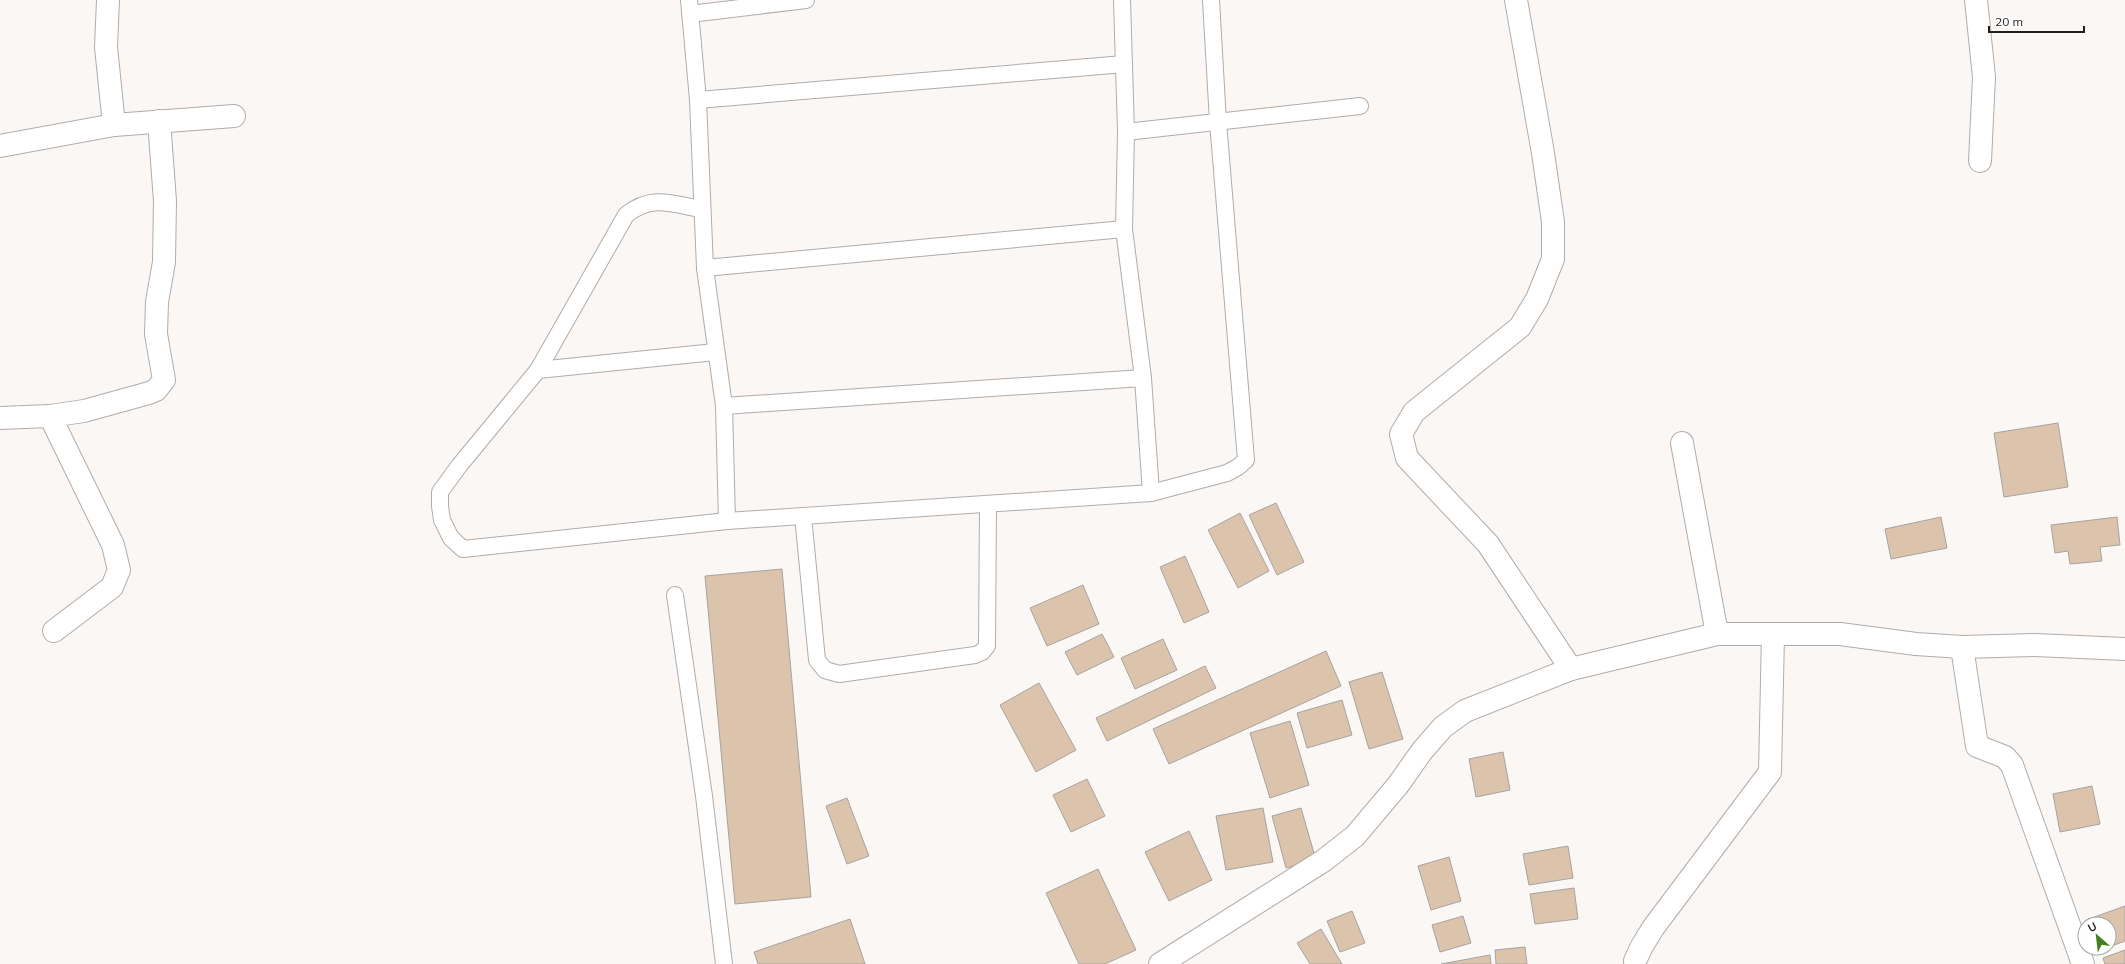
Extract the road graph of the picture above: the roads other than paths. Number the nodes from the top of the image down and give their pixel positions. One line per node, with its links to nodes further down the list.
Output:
1 (108, 0): 14 (street)
2 (806, 0): 7 (lane)
3 (1122, 0): 8 (lane)
4 (1211, 0): 13 (lane)
5 (1516, 0): 38 (street)
6 (1976, 0): 17 (street)
7 (690, 7): 9 (lane)
8 (1124, 64): 9 (lane); 15 (lane)
9 (698, 100): 18 (lane)
10 (1360, 106): 13 (lane)
11 (234, 116): 12 (street)
12 (160, 121): 14 (street); 25 (street)
13 (1218, 122): 15 (lane); 28 (lane)
14 (114, 125): 16 (street)
15 (1126, 132): 19 (lane)
16 (0, 146)
17 (1980, 161)
18 (701, 209): 20 (lane); 22 (lane)
19 (1124, 229): 20 (lane); 23 (lane)
20 (705, 268): 21 (lane)
21 (715, 352): 22 (lane); 24 (lane)
22 (538, 370): 31 (lane)
23 (1143, 378): 24 (lane); 28 (lane)
24 (724, 406): 31 (lane)
25 (50, 416): 26 (street); 33 (street)
26 (0, 418)
27 (1682, 443): 34 (street)
28 (1151, 493): 29 (lane)
29 (988, 504): 30 (lane); 30 (lane)
30 (802, 516): 31 (lane)
31 (727, 521)
32 (675, 595): 40 (lane)
33 (54, 631)
34 (1717, 634): 35 (street); 38 (street)
35 (1773, 634): 36 (street); 39 (street)
36 (1962, 646): 37 (street); 42 (street)
37 (2125, 649)
38 (1570, 669): 41 (street)
39 (1635, 961)
40 (724, 964)
41 (1160, 964)
42 (2083, 964)

